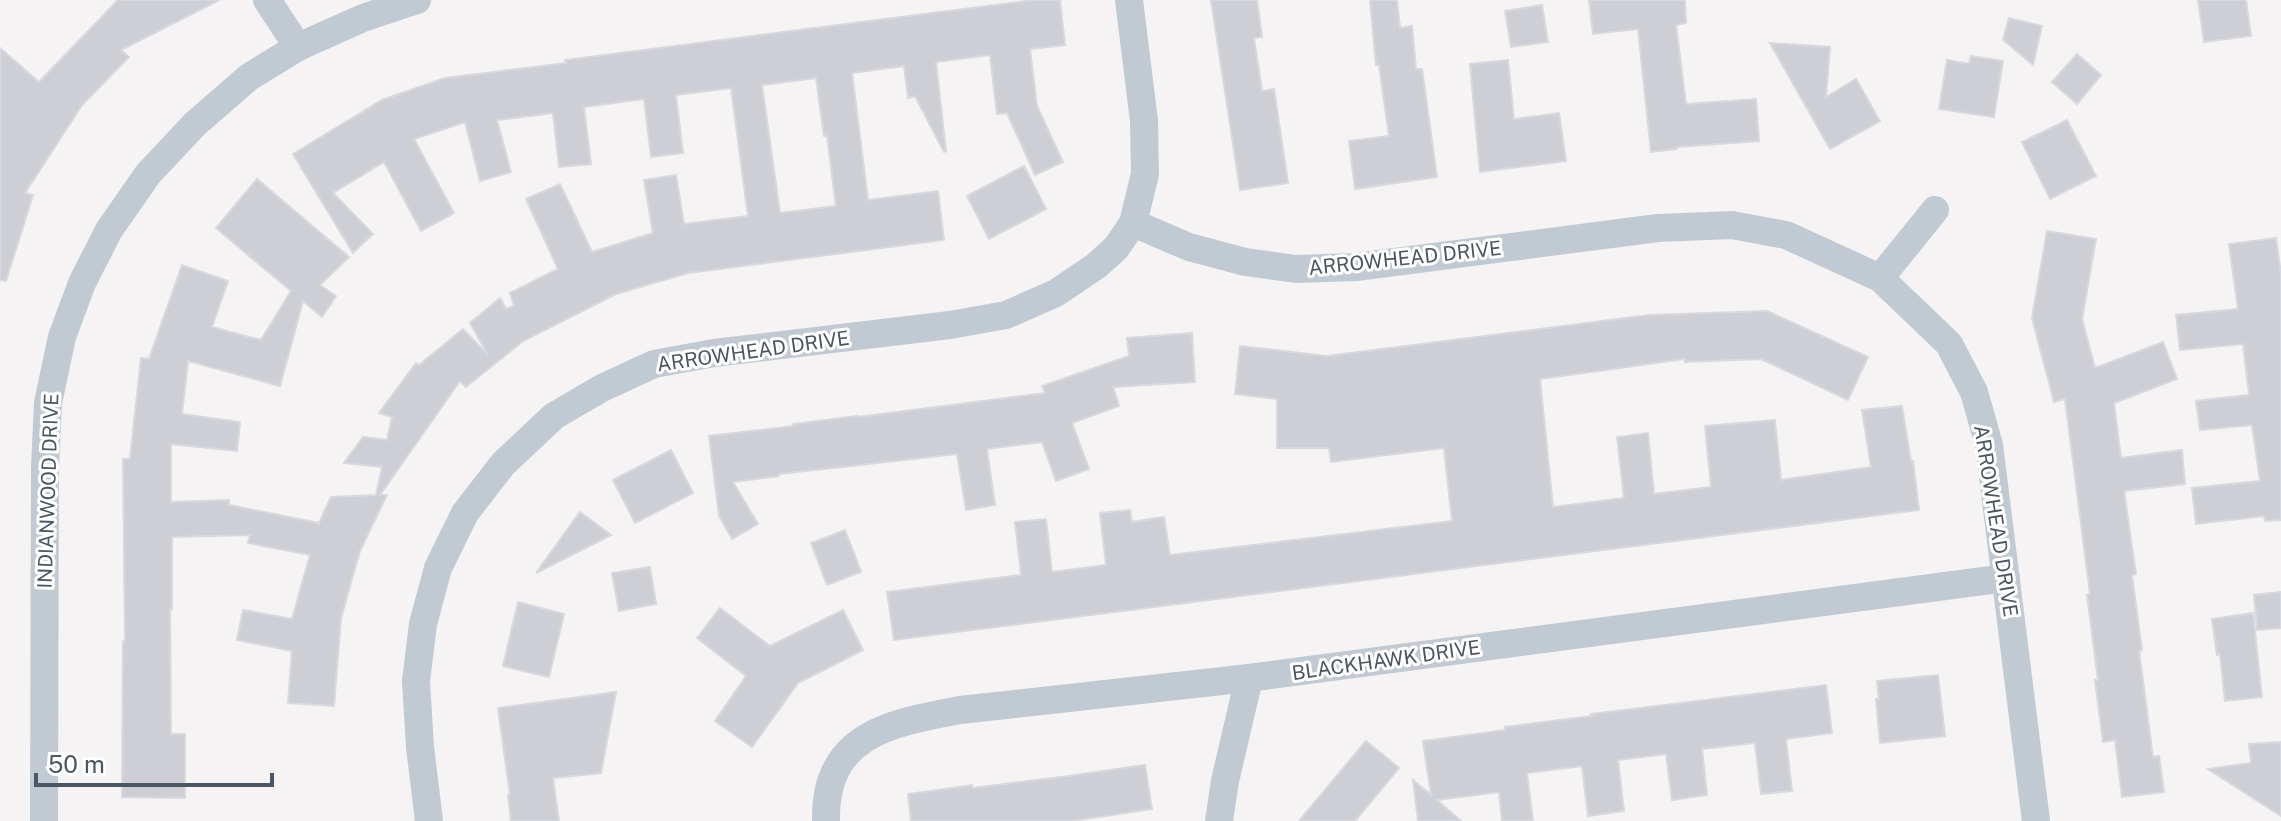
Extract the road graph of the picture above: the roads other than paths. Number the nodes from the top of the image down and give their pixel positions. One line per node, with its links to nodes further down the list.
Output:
1 (267, 0): 4 (street)
2 (417, 0): 4 (street, INDIANWOOD DRIVE)
3 (1129, 0): 6 (street)
4 (298, 47): 10 (street, INDIANWOOD DRIVE)
5 (1935, 210): 7 (street)
6 (1133, 223): 7 (street, ARROWHEAD DRIVE); 11 (street, ARROWHEAD DRIVE)
7 (1880, 278): 8 (street, ARROWHEAD DRIVE)
8 (2006, 578): 9 (street, BLACKHAWK DRIVE); 14 (street, ARROWHEAD DRIVE)
9 (1249, 678): 12 (street, BLACKHAWK DRIVE); 13 (street)
10 (44, 821)
11 (429, 821)
12 (826, 821)
13 (1219, 821)
14 (2036, 821)

